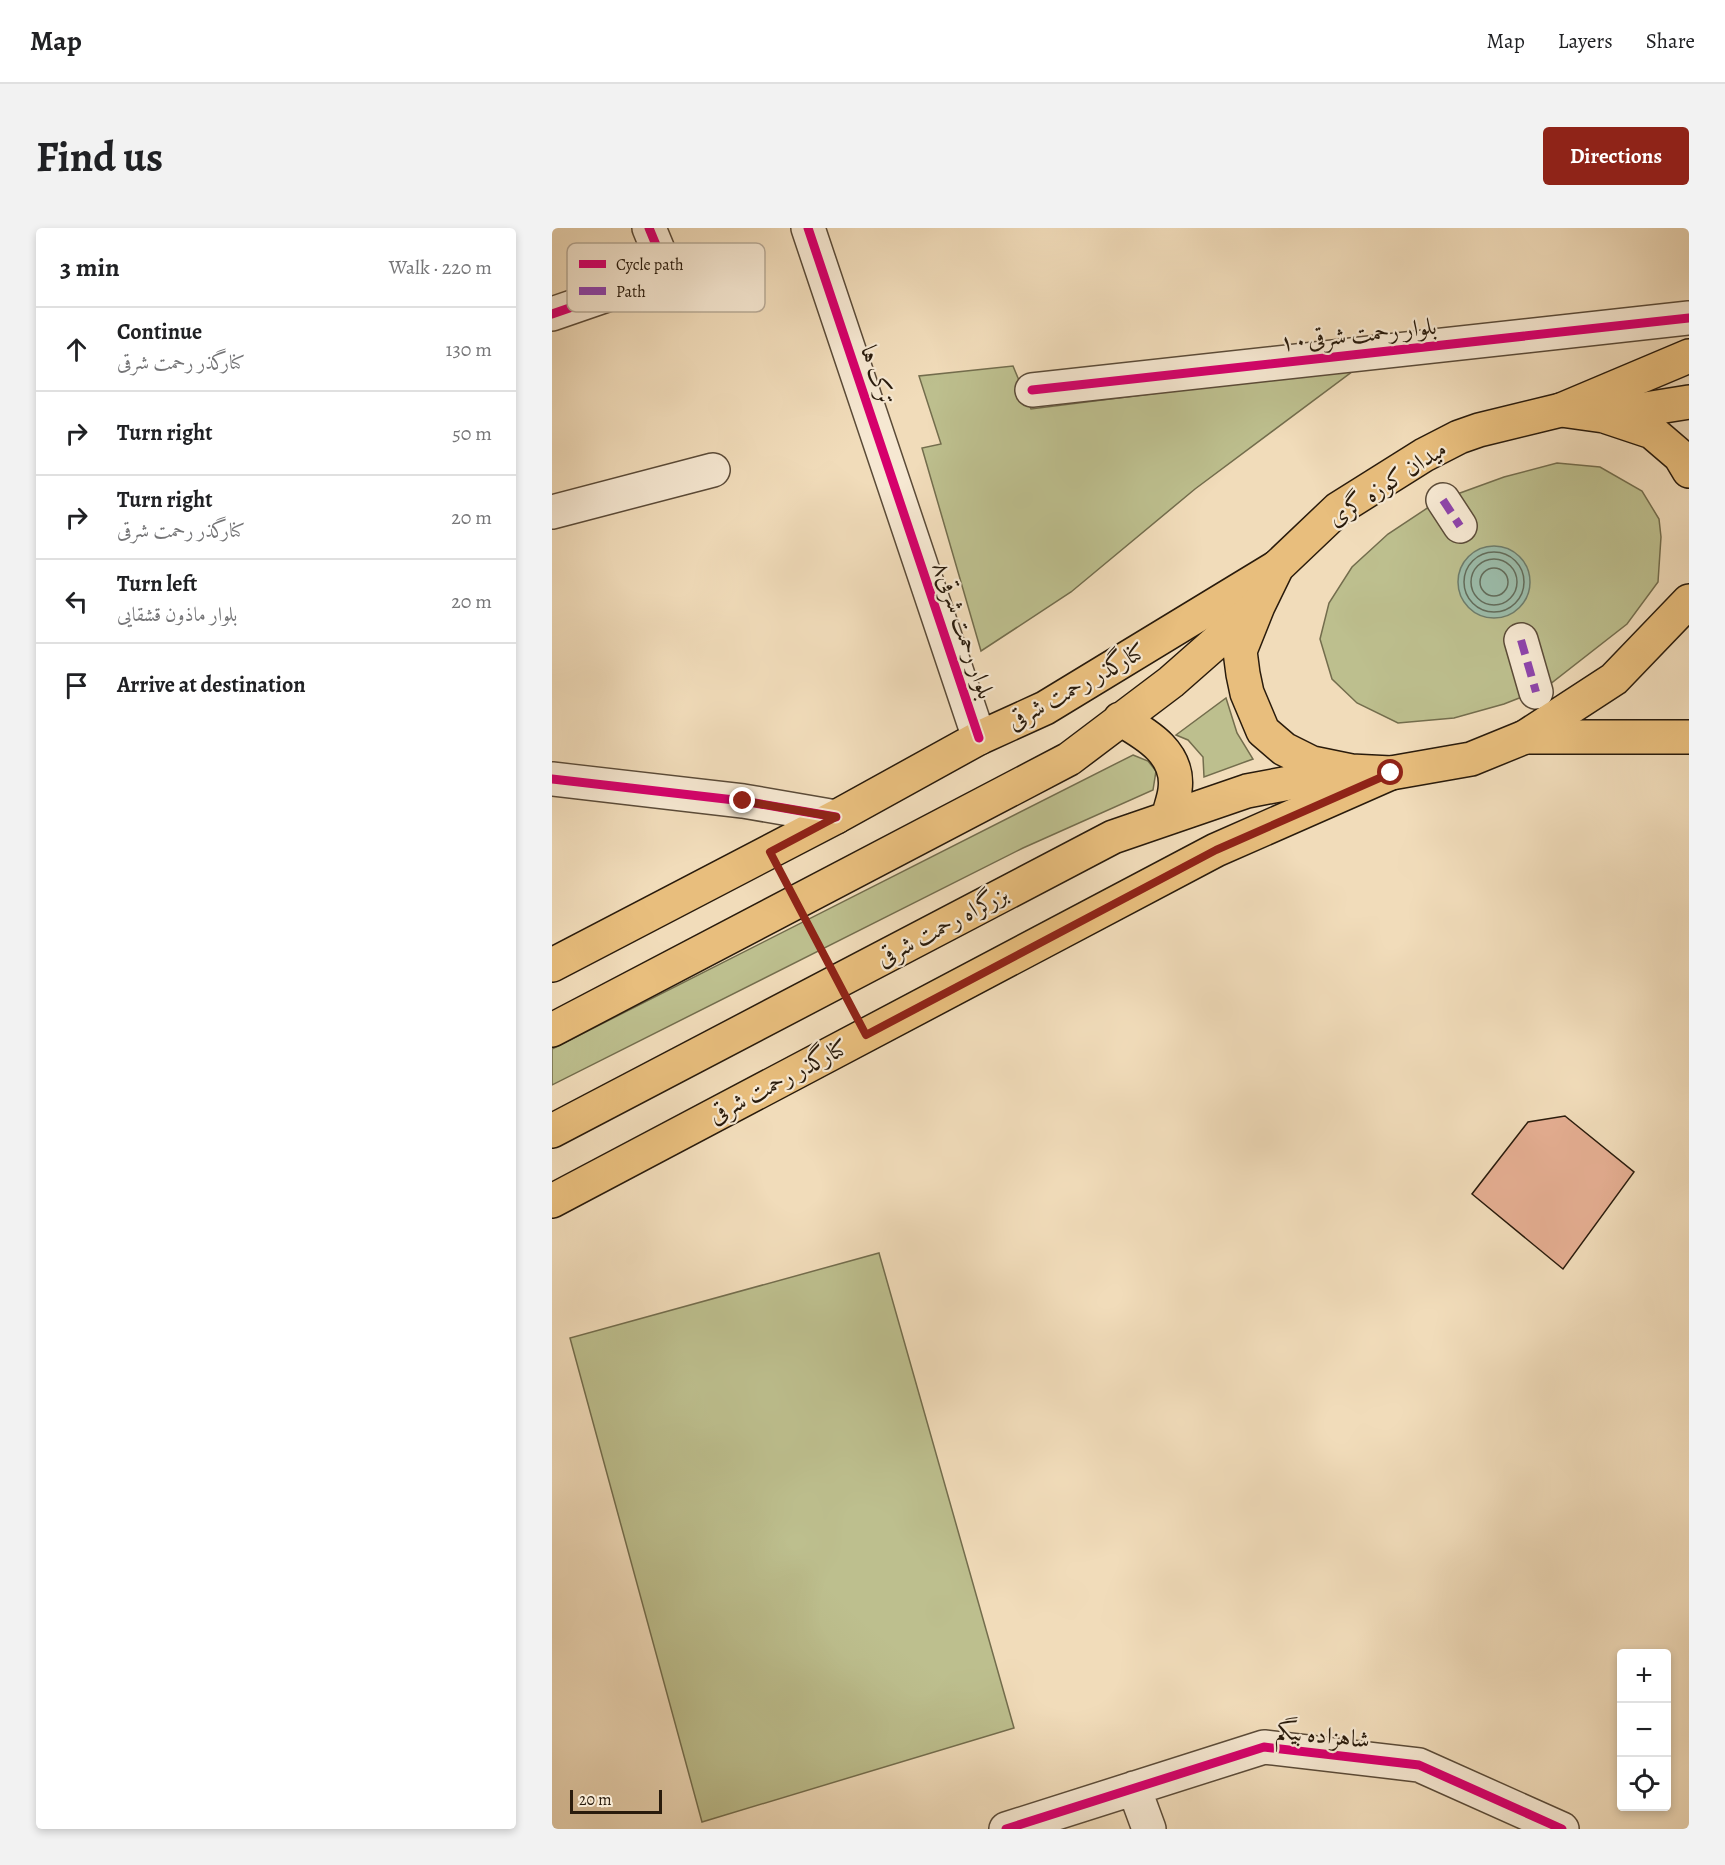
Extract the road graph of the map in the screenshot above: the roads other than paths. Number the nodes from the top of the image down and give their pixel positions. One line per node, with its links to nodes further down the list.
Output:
1 (649, 228): 3 (street)
2 (812, 229): 15 (street, ترک ها)
3 (655, 243)
4 (567, 309): 5 (street)
5 (552, 314)
6 (1689, 318): 8 (street, ۱۰بلوار رحمت شرقی)
7 (1689, 356): 10 (main road)
8 (1032, 390)
9 (1689, 402): 11 (main road)
10 (1561, 410): 11 (main road, میدان کوزه گری); 16 (main road, میدان کوزه گری)
11 (1604, 416): 13 (main road, میدان کوزه گری)
12 (713, 470): 14 (street)
13 (1689, 471)
14 (552, 512)
15 (911, 535): 24 (street, بلوار رحمت شرقی۸)
16 (1277, 567): 18 (main road, میدان کوزه گری); 24 (main road, کنارگذر رحمت شرقی)
17 (1688, 604): 22 (main road, میدان کوزه گری)
18 (1258, 606): 21 (main road); 25 (main road, میدان کوزه گری)
19 (1521, 640): 20 (street)
20 (1536, 692)
21 (1120, 719): 29 (main road); 31 (main road)
22 (1525, 737): 23 (main road); 26 (main road, میدان کوزه گری)
23 (1689, 737)
24 (979, 738): 28 (main road, کنارگذر رحمت شرقی)
25 (1352, 771): 26 (main road, میدان کوزه گری); 29 (main road, بزرگراه رحمت شرقی)
26 (1391, 773): 33 (main road, کنارگذر رحمت شرقی)
27 (552, 779): 28 (street)
28 (836, 817): 30 (main road, کنارگذر رحمت شرقی)
29 (1168, 818): 32 (main road, بزرگراه رحمت شرقی)
30 (552, 965)
31 (552, 1030)
32 (552, 1131)
33 (552, 1201)
34 (1134, 1788): 35 (street, شاهزاده بیگم); 36 (street); 37 (street, شاهزاده بیگم)
35 (1006, 1829)
36 (1149, 1829)
37 (1562, 1829)

